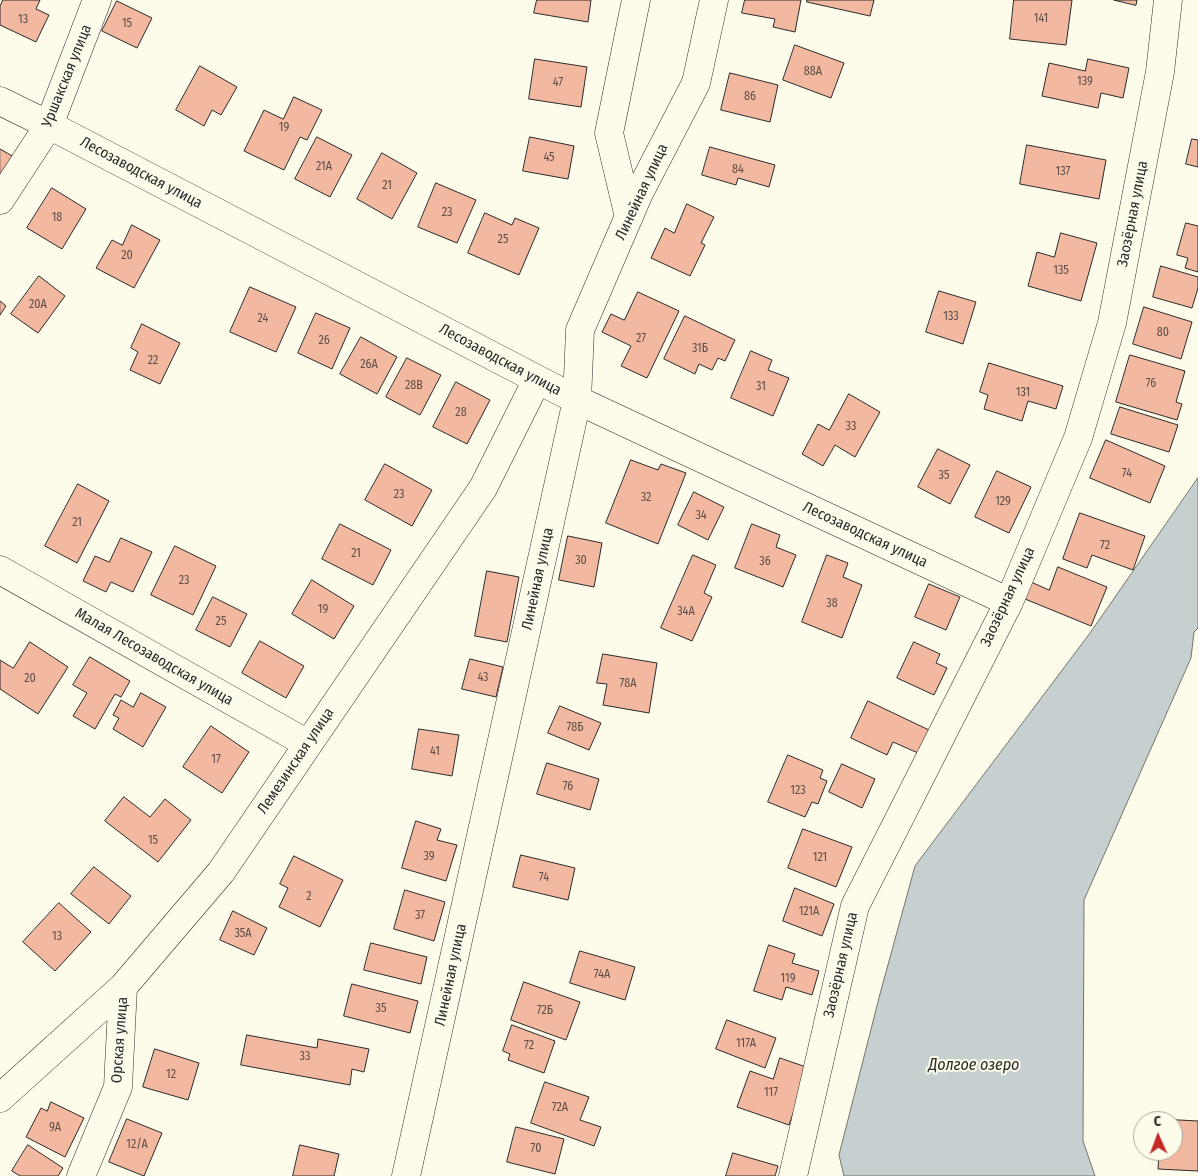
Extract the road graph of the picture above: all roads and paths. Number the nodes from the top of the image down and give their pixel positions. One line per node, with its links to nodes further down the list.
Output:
1 (97, 0): 6 (street, Уршакская улица)
2 (636, 0): 8 (street)
3 (714, 0): 8 (street, Линейная улица)
4 (1168, 0): 12 (street, Заозёрная улица)
5 (0, 101): 6 (street, Лесозаводская улица)
6 (49, 125): 7 (street, Уршакская улица); 9 (street, Лесозаводская улица)
7 (0, 200)
8 (629, 217): 10 (street, Линейная улица)
9 (537, 380): 10 (street, Лесозаводская улица); 13 (street, Лемезинская улица)
10 (577, 400): 12 (street, Лесозаводская улица); 17 (street, Линейная улица)
11 (0, 570): 13 (street, Малая Лесозаводская улица)
12 (1009, 602): 18 (street, Заозёрная улица)
13 (308, 744): 14 (street, Лемезинская улица)
14 (123, 987): 15 (street, Лемезинская улица); 16 (street, Орская улица)
15 (0, 1098)
16 (81, 1176)
17 (406, 1176)
18 (793, 1176)

